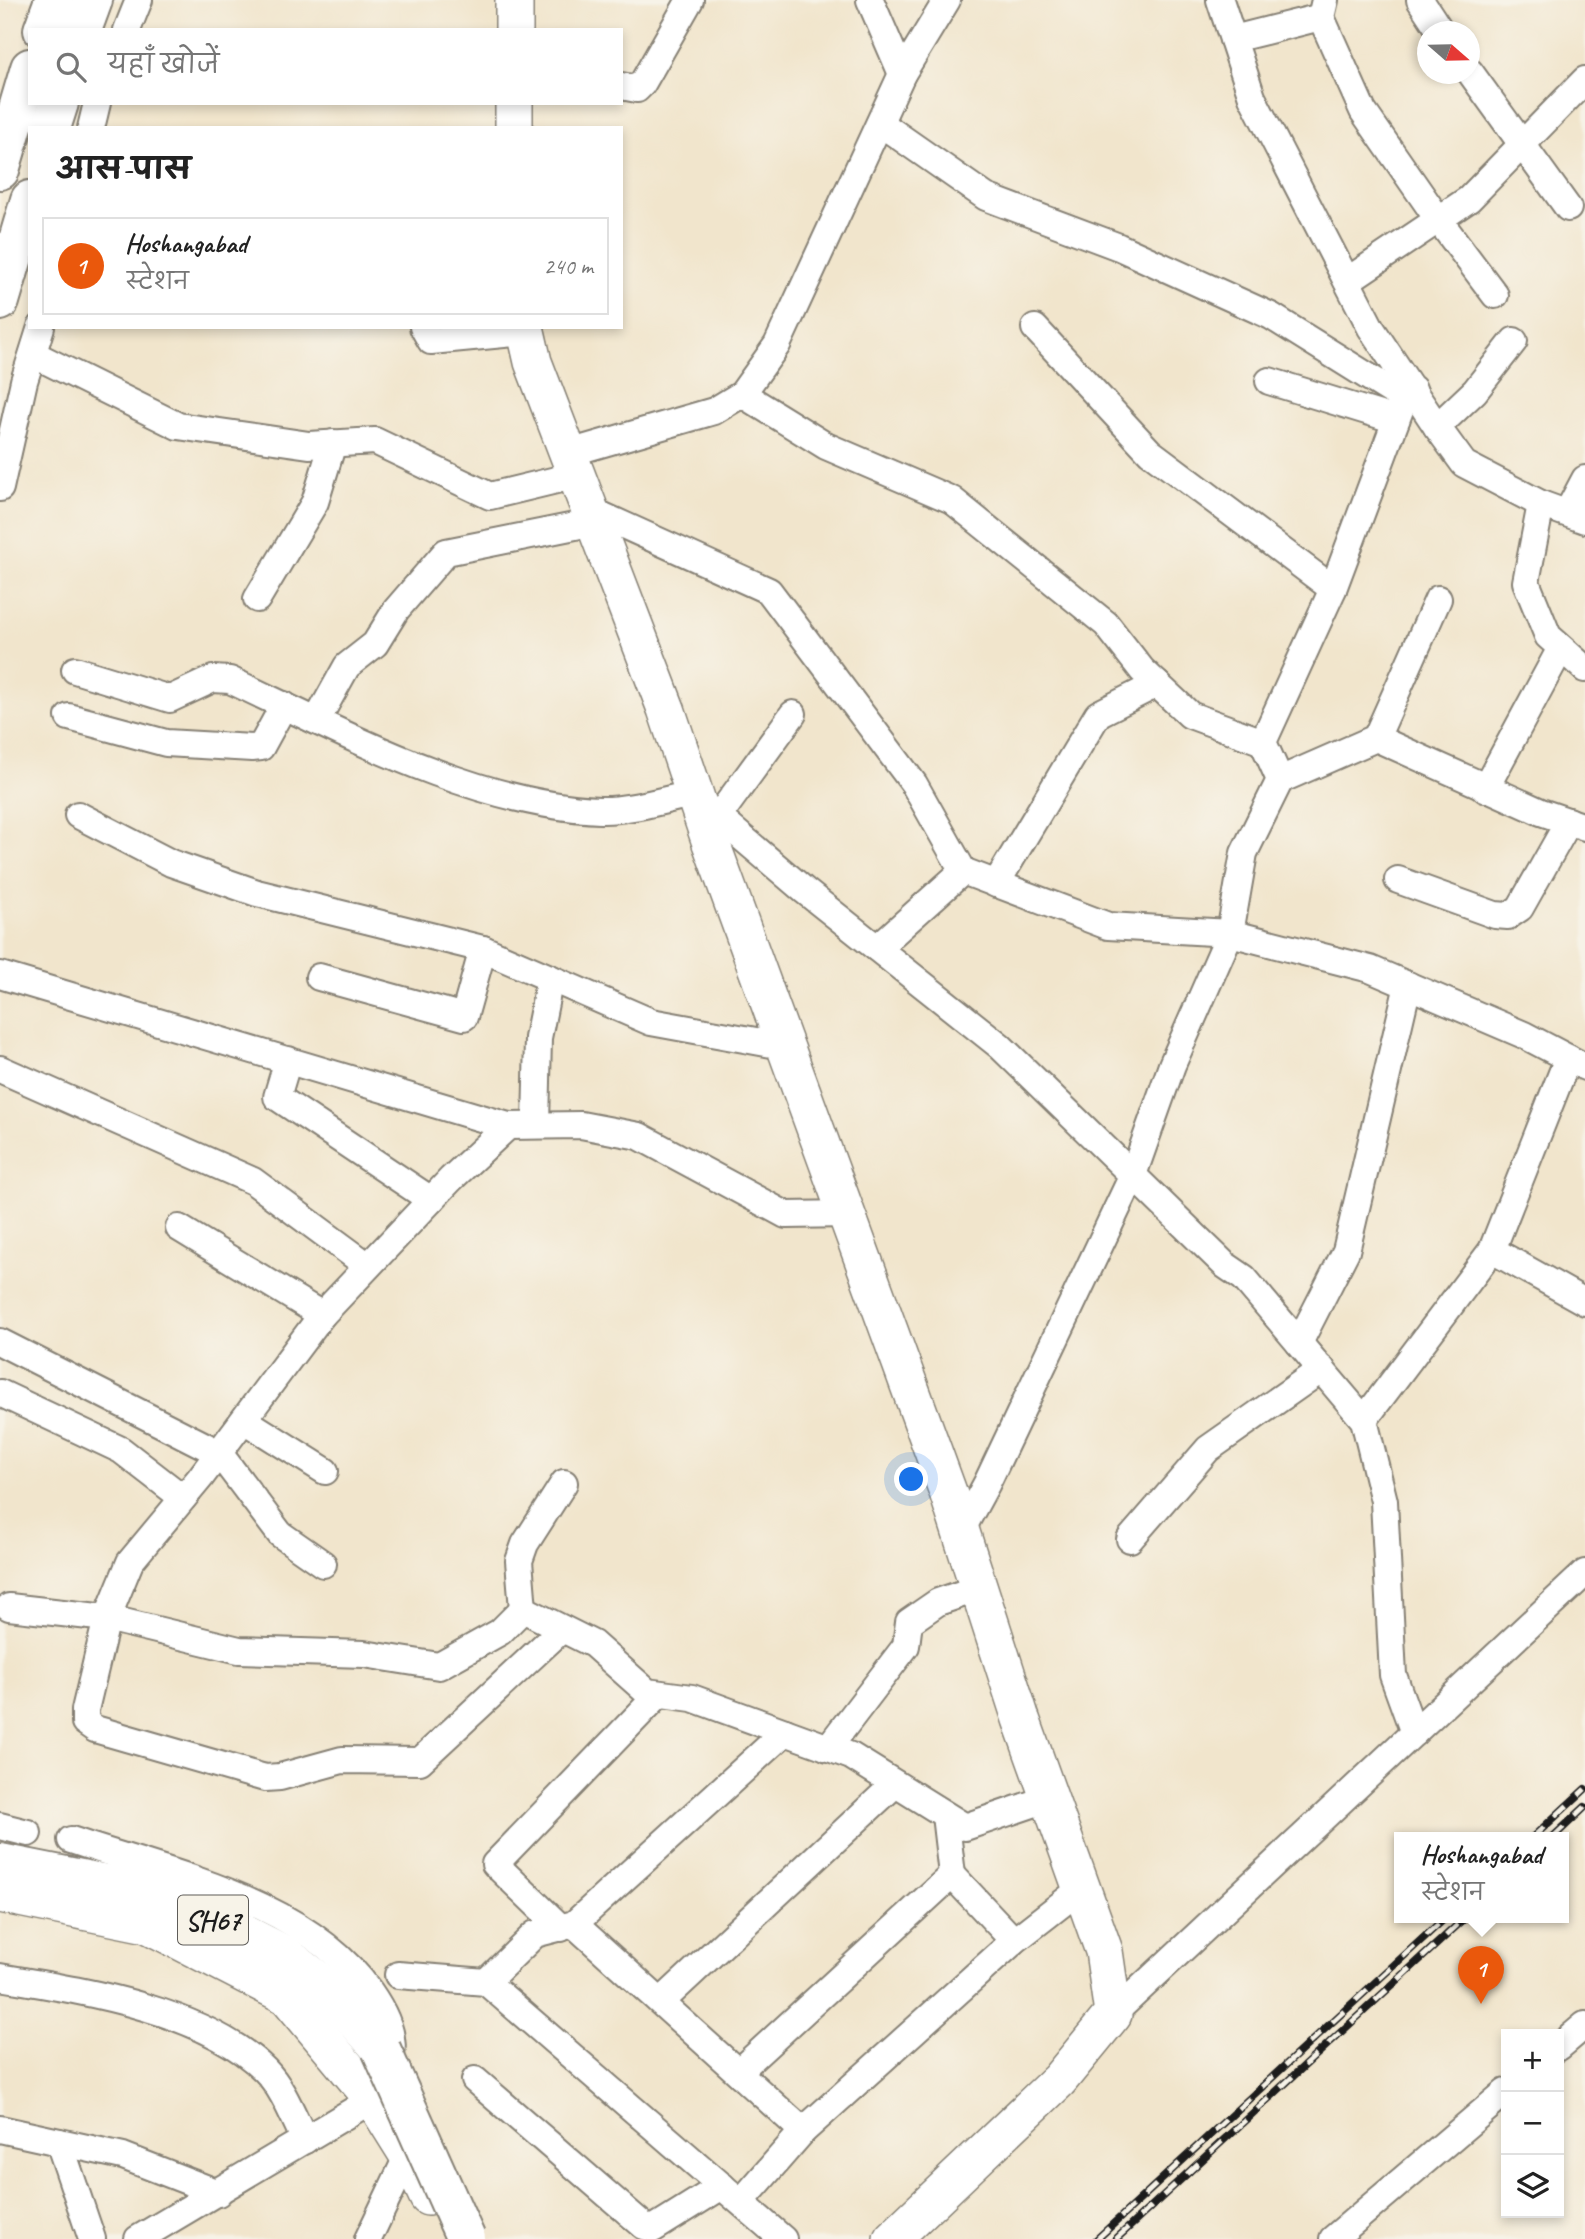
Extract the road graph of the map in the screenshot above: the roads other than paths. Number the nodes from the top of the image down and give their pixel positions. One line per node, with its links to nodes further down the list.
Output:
1 (54, 0): 12 (main road)
2 (93, 0): 13 (main road)
3 (139, 0): 14 (street)
4 (514, 0): 15 (main road)
5 (690, 0): 21 (street)
6 (870, 0): 17 (street)
7 (947, 0): 17 (street)
8 (1220, 0): 16 (street)
9 (1420, 0): 11 (street)
10 (1323, 9): 16 (street); 33 (street)
11 (1434, 21)
12 (44, 28)
13 (83, 28)
14 (128, 28)
15 (514, 28)
16 (1233, 39): 34 (street)
17 (902, 74): 25 (street)
18 (28, 75): 30 (main road)
19 (1585, 80): 29 (street)
20 (1478, 84): 29 (street)
21 (623, 86)
22 (58, 105): 26 (main road)
23 (97, 105): 27 (street)
24 (514, 105): 28 (main road)
25 (880, 123): 44 (street); 45 (street)
26 (52, 126)
27 (91, 126)
28 (514, 126)
29 (1521, 145): 32 (street); 33 (street)
30 (0, 170)
31 (28, 207): 36 (main road)
32 (1568, 208)
33 (1438, 219): 34 (street); 35 (street)
34 (1347, 281): 45 (street)
35 (1495, 295)
36 (0, 300)
37 (1035, 327): 54 (street)
38 (40, 329): 42 (street)
39 (424, 329): 40 (street)
40 (525, 330): 48 (main road)
41 (1514, 341): 46 (street)
42 (33, 354): 47 (street); 50 (street)
43 (1269, 381): 45 (street)
44 (742, 394): 48 (street); 60 (street)
45 (1404, 403): 46 (street); 54 (street)
46 (1437, 427): 51 (street)
47 (333, 443): 48 (street); 55 (street)
48 (573, 464): 52 (main road)
49 (1585, 479): 53 (street)
50 (0, 488)
51 (1541, 504): 53 (street); 57 (street)
52 (593, 516): 64 (street); 69 (main road); 72 (street)
53 (1576, 517)
54 (1333, 589): 66 (street)
55 (257, 598)
56 (1438, 599): 65 (street)
57 (1561, 648): 58 (street); 68 (street)
58 (1585, 669)
59 (75, 670): 61 (street)
60 (1157, 684): 66 (street); 74 (street)
61 (284, 705): 63 (street); 64 (street)
62 (793, 714): 69 (street)
63 (69, 717)
64 (317, 720): 69 (street)
65 (1376, 738): 67 (street); 68 (street)
66 (1263, 742): 67 (street)
67 (1280, 780): 75 (street)
68 (1486, 789): 71 (street)
69 (703, 803): 76 (street); 82 (main road)
70 (78, 815): 77 (street)
71 (1577, 824): 73 (street)
72 (962, 871): 74 (street); 76 (street)
73 (1398, 880)
74 (996, 884): 75 (street)
75 (1230, 933): 81 (street); 88 (street)
76 (877, 947): 88 (street)
77 (482, 949): 79 (street); 80 (street)
78 (0, 975): 83 (street)
79 (319, 977)
80 (550, 978): 82 (street); 86 (street)
81 (1408, 985): 84 (street); 97 (street)
82 (788, 1048): 90 (main road)
83 (288, 1060): 87 (street); 89 (street)
84 (1577, 1063): 92 (street)
85 (0, 1069): 93 (street)
86 (536, 1125): 87 (street); 90 (street)
87 (508, 1126): 89 (street)
88 (1133, 1175): 97 (street); 106 (street)
89 (431, 1200): 93 (street)
90 (849, 1214): 106 (main road)
91 (179, 1228): 95 (street)
92 (1492, 1250): 94 (street); 101 (street)
93 (368, 1266): 95 (street)
94 (1585, 1302)
95 (322, 1315): 100 (street)
96 (0, 1342): 102 (street)
97 (1299, 1343): 98 (street)
98 (1322, 1370): 101 (street); 107 (street)
99 (0, 1393): 105 (street)
100 (244, 1420): 102 (street); 103 (street)
101 (1364, 1420): 117 (street)
102 (219, 1453): 105 (street); 108 (street)
103 (326, 1471)
104 (564, 1483): 112 (street)
105 (183, 1498): 113 (street)
106 (961, 1531): 110 (main road)
107 (1130, 1539)
108 (323, 1564)
109 (1585, 1573): 117 (street)
110 (979, 1588): 118 (street); 120 (main road)
111 (9, 1607): 113 (street)
112 (523, 1609): 113 (street); 114 (street)
113 (107, 1618): 114 (street)
114 (562, 1629): 115 (street)
115 (659, 1694): 116 (street); 129 (street)
116 (785, 1732): 118 (street); 129 (street)
117 (1414, 1733): 135 (street)
118 (828, 1748): 119 (street)
119 (895, 1784): 121 (street); 134 (street)
120 (1049, 1798): 121 (street); 127 (main road)
121 (945, 1815): 126 (street)
122 (0, 1826): 123 (street)
123 (29, 1833)
124 (71, 1840): 141 (street)
125 (0, 1863): 153 (main road, SH67, bridge)
126 (953, 1875): 130 (street); 138 (street)
127 (1082, 1888): 130 (street); 135 (main road)
128 (0, 1894): 141 (main road)
129 (567, 1926): 133 (street); 134 (street)
130 (1014, 1941): 143 (street)
131 (398, 1975): 133 (street)
132 (0, 1977): 144 (street)
133 (486, 1982): 148 (street)
134 (662, 2001): 138 (street)
135 (1113, 2014): 155 (main road)
136 (1585, 2025): 137 (street)
137 (1564, 2043)
138 (739, 2071): 143 (street)
139 (475, 2080): 148 (street)
140 (1501, 2096): 156 (street)
141 (373, 2099): 144 (street); 146 (main road)
142 (0, 2129): 145 (street)
143 (803, 2131): 148 (street)
144 (305, 2140): 147 (street)
145 (59, 2141): 147 (street); 149 (street)
146 (408, 2155): 151 (street); 152 (main road)
147 (218, 2193): 150 (street)
148 (731, 2194): 154 (street)
149 (92, 2239)
150 (138, 2239)
151 (368, 2239)
152 (449, 2239)
153 (466, 2239)
154 (783, 2239)
155 (892, 2239)
156 (1333, 2239)

